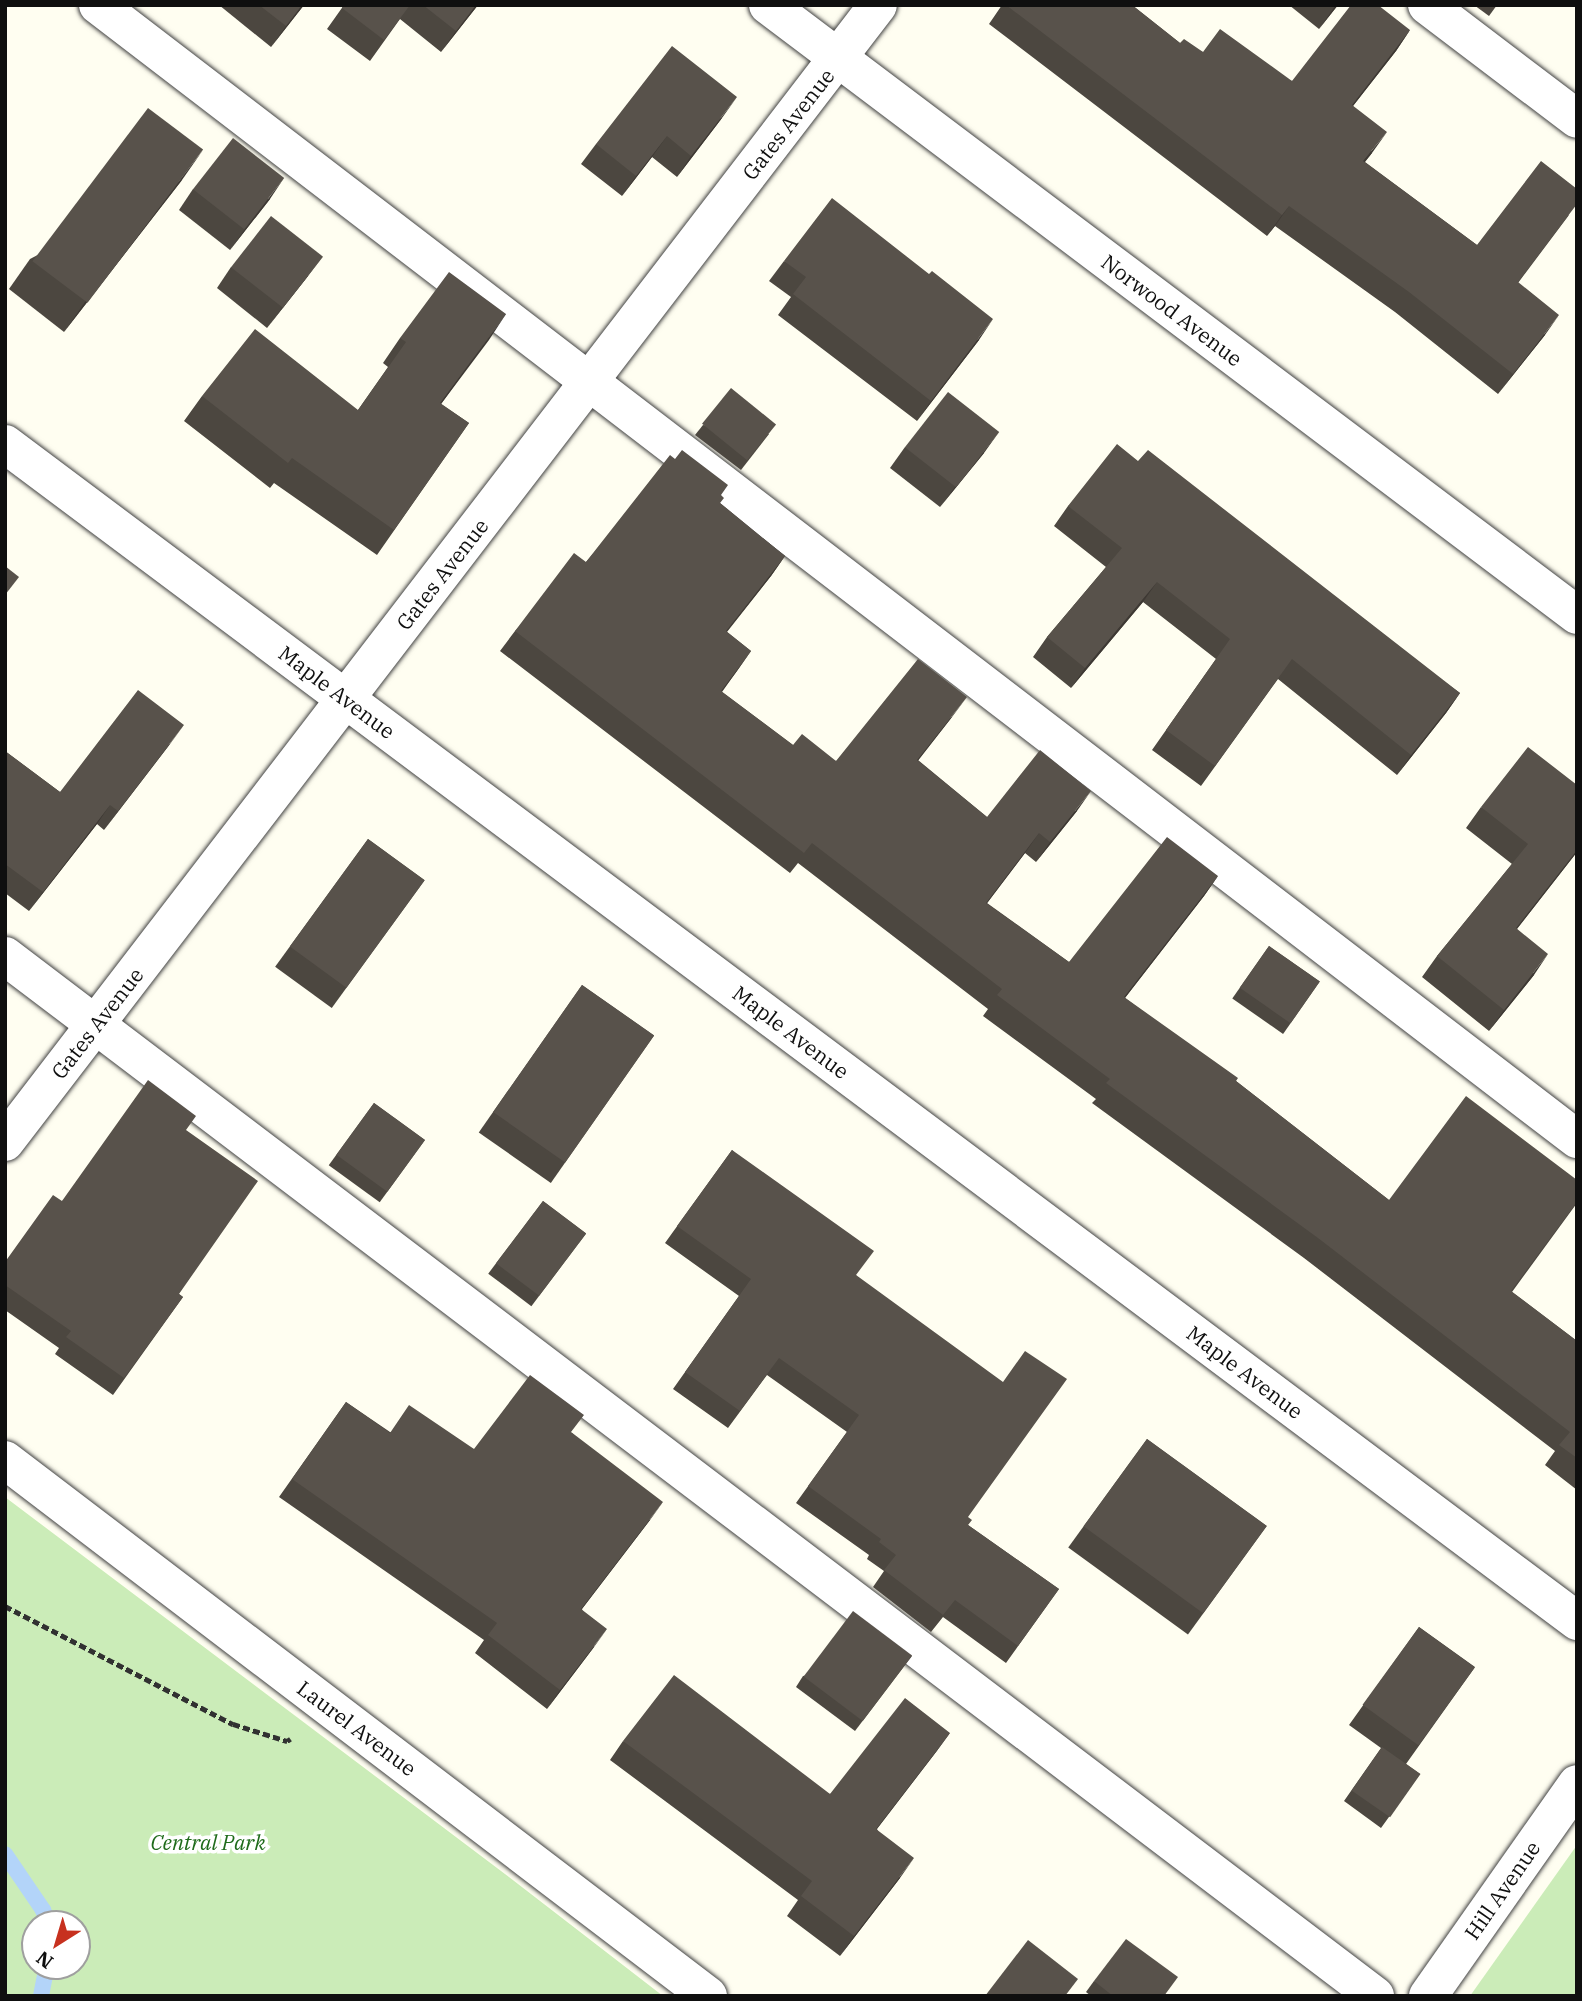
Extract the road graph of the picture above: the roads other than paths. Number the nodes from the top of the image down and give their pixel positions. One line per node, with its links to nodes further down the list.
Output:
1 (97, 5): 7 (street)
2 (768, 5): 5 (street, Norwood Avenue)
3 (878, 5): 5 (street, Gates Avenue)
4 (1427, 5): 6 (street)
5 (838, 58): 7 (street, Gates Avenue); 9 (street, Norwood Avenue)
6 (1577, 119)
7 (590, 381): 10 (street, Gates Avenue); 13 (street)
8 (5, 444): 10 (street, Maple Avenue)
9 (1577, 615)
10 (346, 699): 12 (street, Gates Avenue); 16 (street, Maple Avenue)
11 (5, 956): 12 (street)
12 (96, 1023): 14 (street, Gates Avenue); 19 (street)
13 (1577, 1139)
14 (5, 1142)
15 (5, 1460): 18 (street, Laurel Avenue)
16 (1577, 1621)
17 (1577, 1784): 20 (street, Hill Avenue)
18 (708, 1996)
19 (1375, 1996)
20 (1428, 1996)

